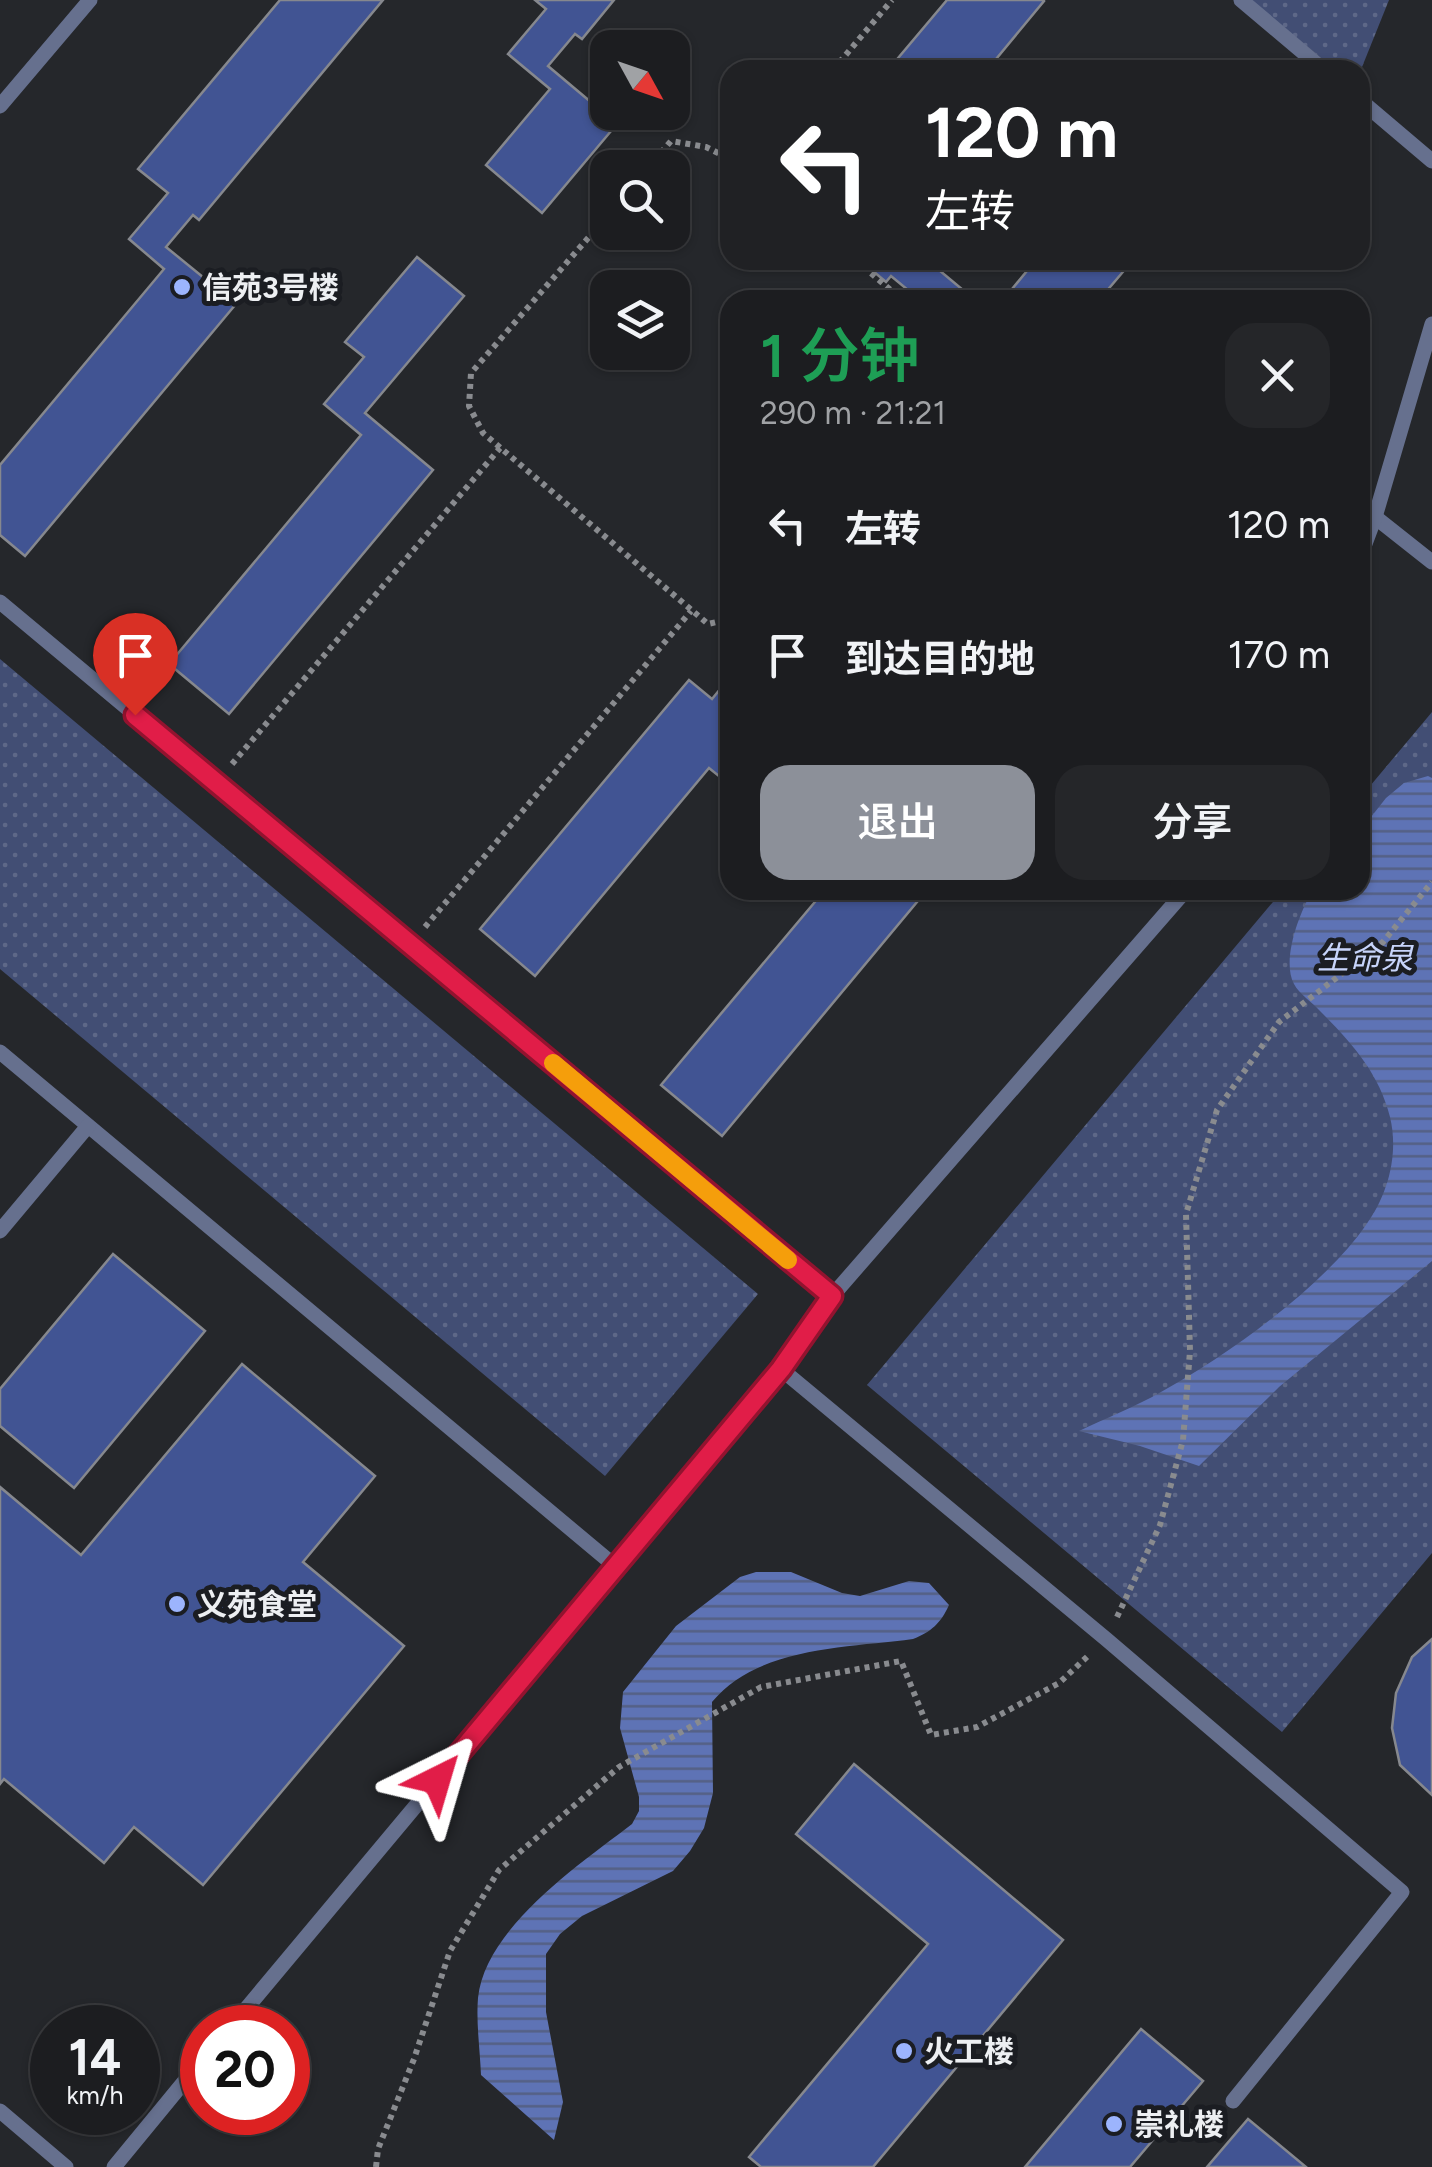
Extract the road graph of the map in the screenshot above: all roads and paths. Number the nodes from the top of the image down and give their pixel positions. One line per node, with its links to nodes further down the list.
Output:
1 (90, 0): 6 (lane)
2 (892, 0): 4 (path)
3 (1241, 0): 5 (lane)
4 (841, 60)
5 (1312, 60)
6 (0, 106)
7 (1370, 108): 10 (lane)
8 (663, 150): 9 (path)
9 (720, 153)
10 (1432, 161)
11 (590, 236): 15 (path)
12 (868, 270): 13 (path)
13 (890, 290)
14 (1432, 324): 16 (lane)
15 (500, 448): 20 (path); 22 (path)
16 (1375, 517): 17 (lane); 18 (lane)
17 (1370, 530)
18 (1432, 562)
19 (0, 602): 22 (lane)
20 (692, 610): 21 (path); 25 (path)
21 (720, 621)
22 (216, 782): 25 (lane)
23 (1432, 882): 32 (path)
24 (1177, 900): 29 (lane)
25 (410, 944): 29 (lane)
26 (0, 1052): 27 (lane)
27 (88, 1126): 28 (lane); 31 (lane)
28 (0, 1231)
29 (832, 1296): 30 (lane)
30 (781, 1369): 31 (lane); 32 (lane)
31 (615, 1566): 33 (lane)
32 (1106, 1638): 35 (lane); 39 (path)
33 (249, 2005)
34 (180, 2087): 38 (lane)
35 (1233, 2101)
36 (0, 2112): 37 (lane)
37 (66, 2167)
38 (114, 2167)
39 (376, 2167)

